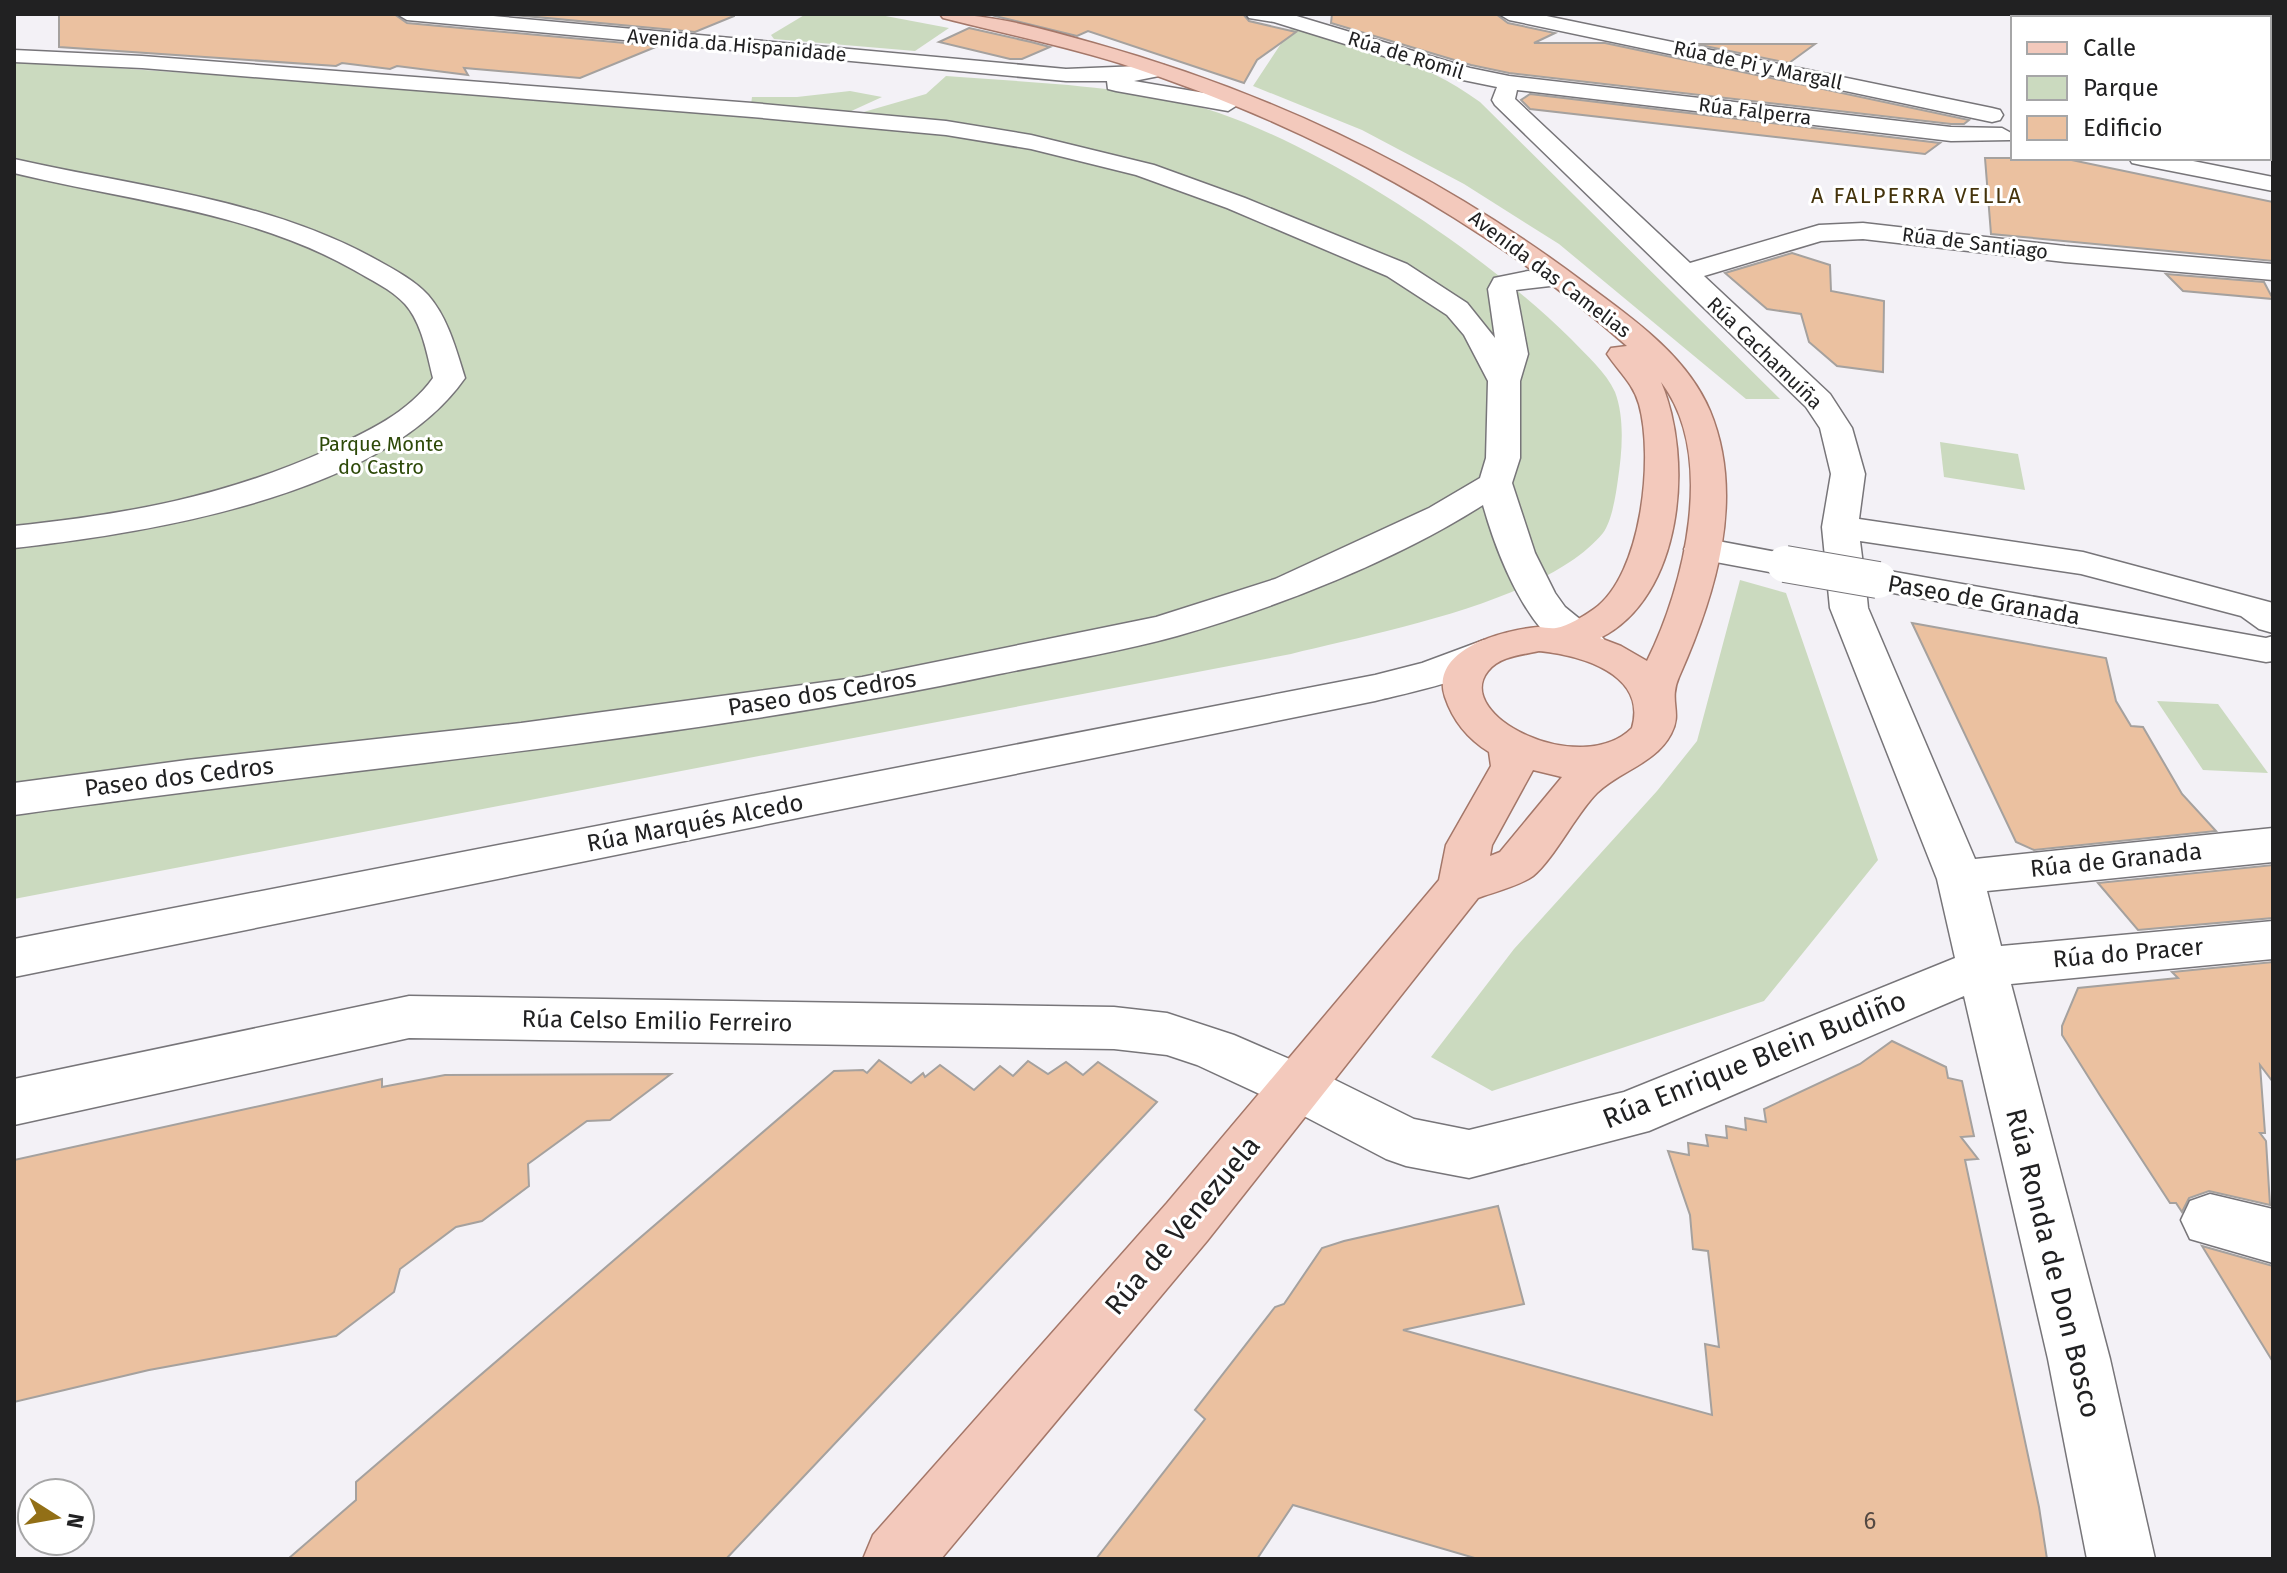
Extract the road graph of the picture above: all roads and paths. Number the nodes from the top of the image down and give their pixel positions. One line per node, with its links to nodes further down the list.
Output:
1 (407, 14): 11 (street, Avenida da Hispanidade)
2 (950, 14): 10 (main road, Avenida das Camelias)
3 (1256, 14): 12 (street, Rúa de Romil)
4 (1509, 14): 8 (street, Rúa de Pi y Margall)
5 (2260, 15): 6 (street)
6 (2273, 15)
7 (1632, 20): 8 (street)
8 (1664, 45): 14 (street, Rúa de Pi y Margall)
9 (14, 56): 21 (street)
10 (1156, 70): 11 (street, Avenida da Hispanidade); 13 (main road, Avenida das Camelias); 27 (main road, Avenida das Camelias)
11 (1066, 75): 13 (street, Avenida da Hispanidade)
12 (1509, 83): 14 (street, Rúa Falperra); 19 (street, Rúa Cachamuíña)
13 (1228, 104): 20 (main road, Avenida das Camelias)
14 (2008, 129)
15 (2151, 160): 17 (street)
16 (14, 166): 24 (street)
17 (2273, 184)
18 (2273, 272): 19 (street, Rúa de Santiago)
19 (1683, 274): 22 (street, Rúa Cachamuíña)
20 (1540, 280): 21 (street); 30 (main road, Avenida das Camelias)
21 (1504, 381): 23 (street)
22 (1848, 474): 25 (street, Rúa Cachamuíña); 26 (street)
23 (1495, 483): 30 (street); 37 (street, Paseo dos Cedros)
24 (14, 537)
25 (1841, 538): 26 (street); 28 (street); 39 (street, Rúa Cachamuíña)
26 (1910, 538): 28 (street)
27 (1702, 549): 29 (street, Paseo de Granada, bridge); 33 (main road, Avenida das Camelias)
28 (2113, 572): 29 (street)
29 (2271, 640)
30 (1574, 641): 31 (main road); 33 (main road)
31 (1484, 652): 32 (street, Rúa Marqués Alcedo); 34 (main road)
32 (1375, 688): 34 (street, Rúa Marqués Alcedo); 42 (street, Rúa Marqués Alcedo)
33 (1652, 693): 36 (main road)
34 (1467, 709): 35 (main road)
35 (1510, 747): 36 (main road); 40 (main road, Rúa de Venezuela)
36 (1615, 758): 40 (main road, Rúa de Venezuela)
37 (14, 799)
38 (2273, 845): 39 (street, Rúa de Granada)
39 (1960, 879): 43 (street, Rúa Cachamuíña)
40 (1461, 886): 44 (main road, Rúa de Venezuela)
41 (2273, 940): 43 (street, Rúa do Pracer)
42 (14, 958)
43 (1983, 967): 44 (street, Rúa Enrique Blein Budiño); 49 (street, Rúa Ronda de Don Bosco)
44 (1298, 1087): 45 (street, Rúa Celso Emilio Ferreiro); 48 (main road, Rúa de Venezuela)
45 (14, 1102)
46 (2210, 1220): 47 (street)
47 (2273, 1236)
48 (897, 1559)
49 (2121, 1559)

